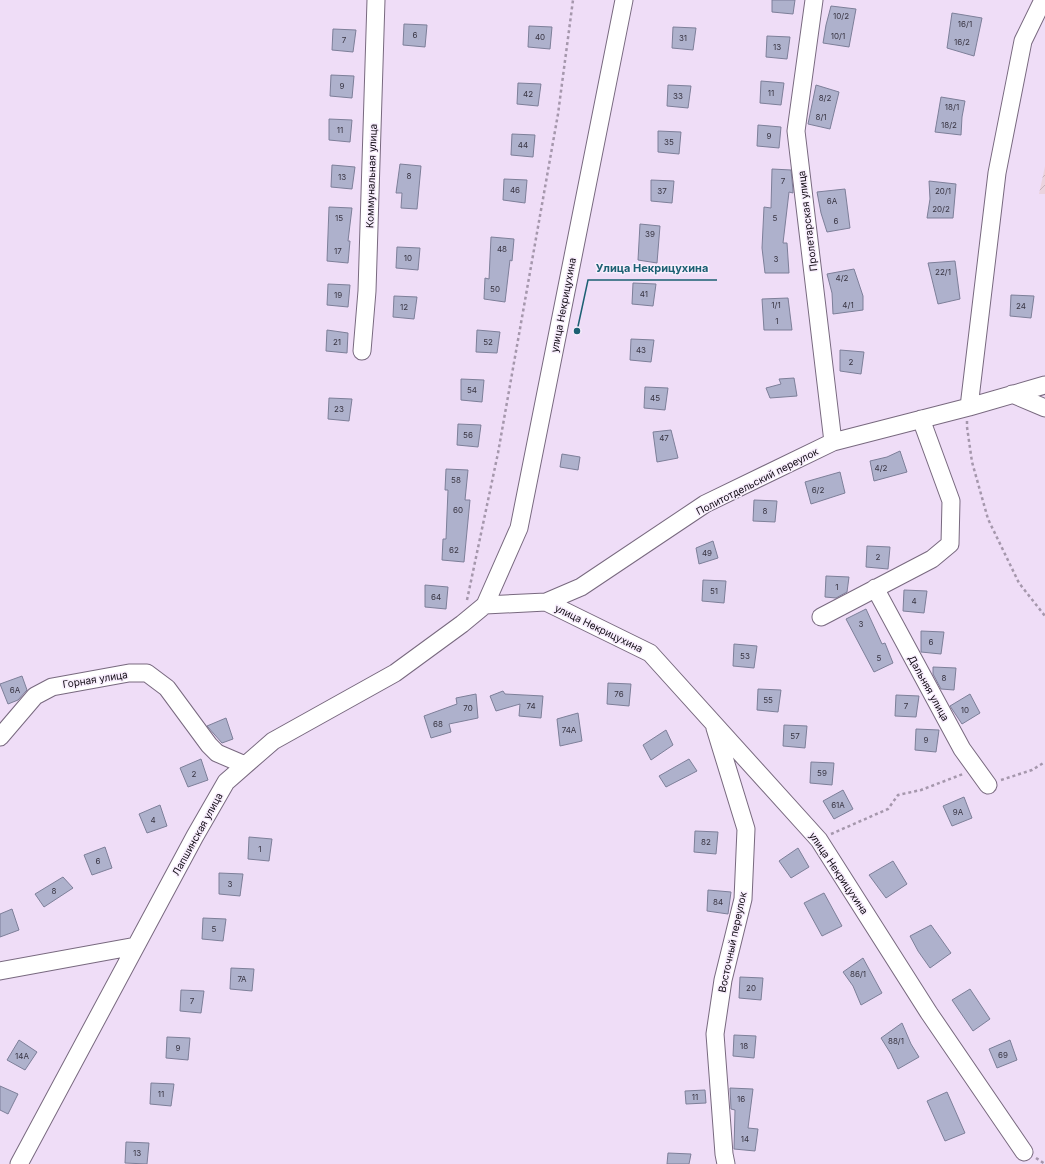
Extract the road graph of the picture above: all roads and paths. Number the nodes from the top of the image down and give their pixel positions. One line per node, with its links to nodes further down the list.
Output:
1 (376, 0): 6 (street, Коммунальная улица)
2 (573, 0): 14 (path)
3 (624, 0): 16 (street, улица Некрицухина)
4 (814, 0): 12 (street, Пролетарская улица)
5 (1043, 0): 9 (street)
6 (362, 351)
7 (1045, 384): 8 (street, Политотдельский переулок)
8 (1012, 394): 9 (street, Политотдельский переулок); 10 (street)
9 (968, 407): 11 (street, Политотдельский переулок); 17 (path)
10 (1045, 408)
11 (921, 419): 12 (street, Политотдельский переулок); 13 (street)
12 (833, 442): 15 (street, Политотдельский переулок)
13 (875, 588): 18 (street); 23 (street, Дальняя улица)
14 (467, 600)
15 (546, 602): 16 (street, Политотдельский переулок); 19 (street, улица Некрицухина)
16 (485, 604): 22 (street, Лапшинская улица)
17 (1045, 616)
18 (821, 617)
19 (714, 724): 25 (street, улица Некрицухина); 30 (street, Восточный переулок)
20 (0, 737): 22 (street, Горная улица)
21 (1045, 762): 24 (path)
22 (245, 765): 26 (street, Лапшинская улица)
23 (977, 769): 24 (street, Дальняя улица); 25 (path)
24 (988, 785)
25 (819, 840): 28 (street, улица Некрицухина)
26 (136, 946): 27 (street); 29 (street, Лапшинская улица)
27 (0, 971)
28 (1024, 1152)
29 (19, 1164)
30 (726, 1164)

